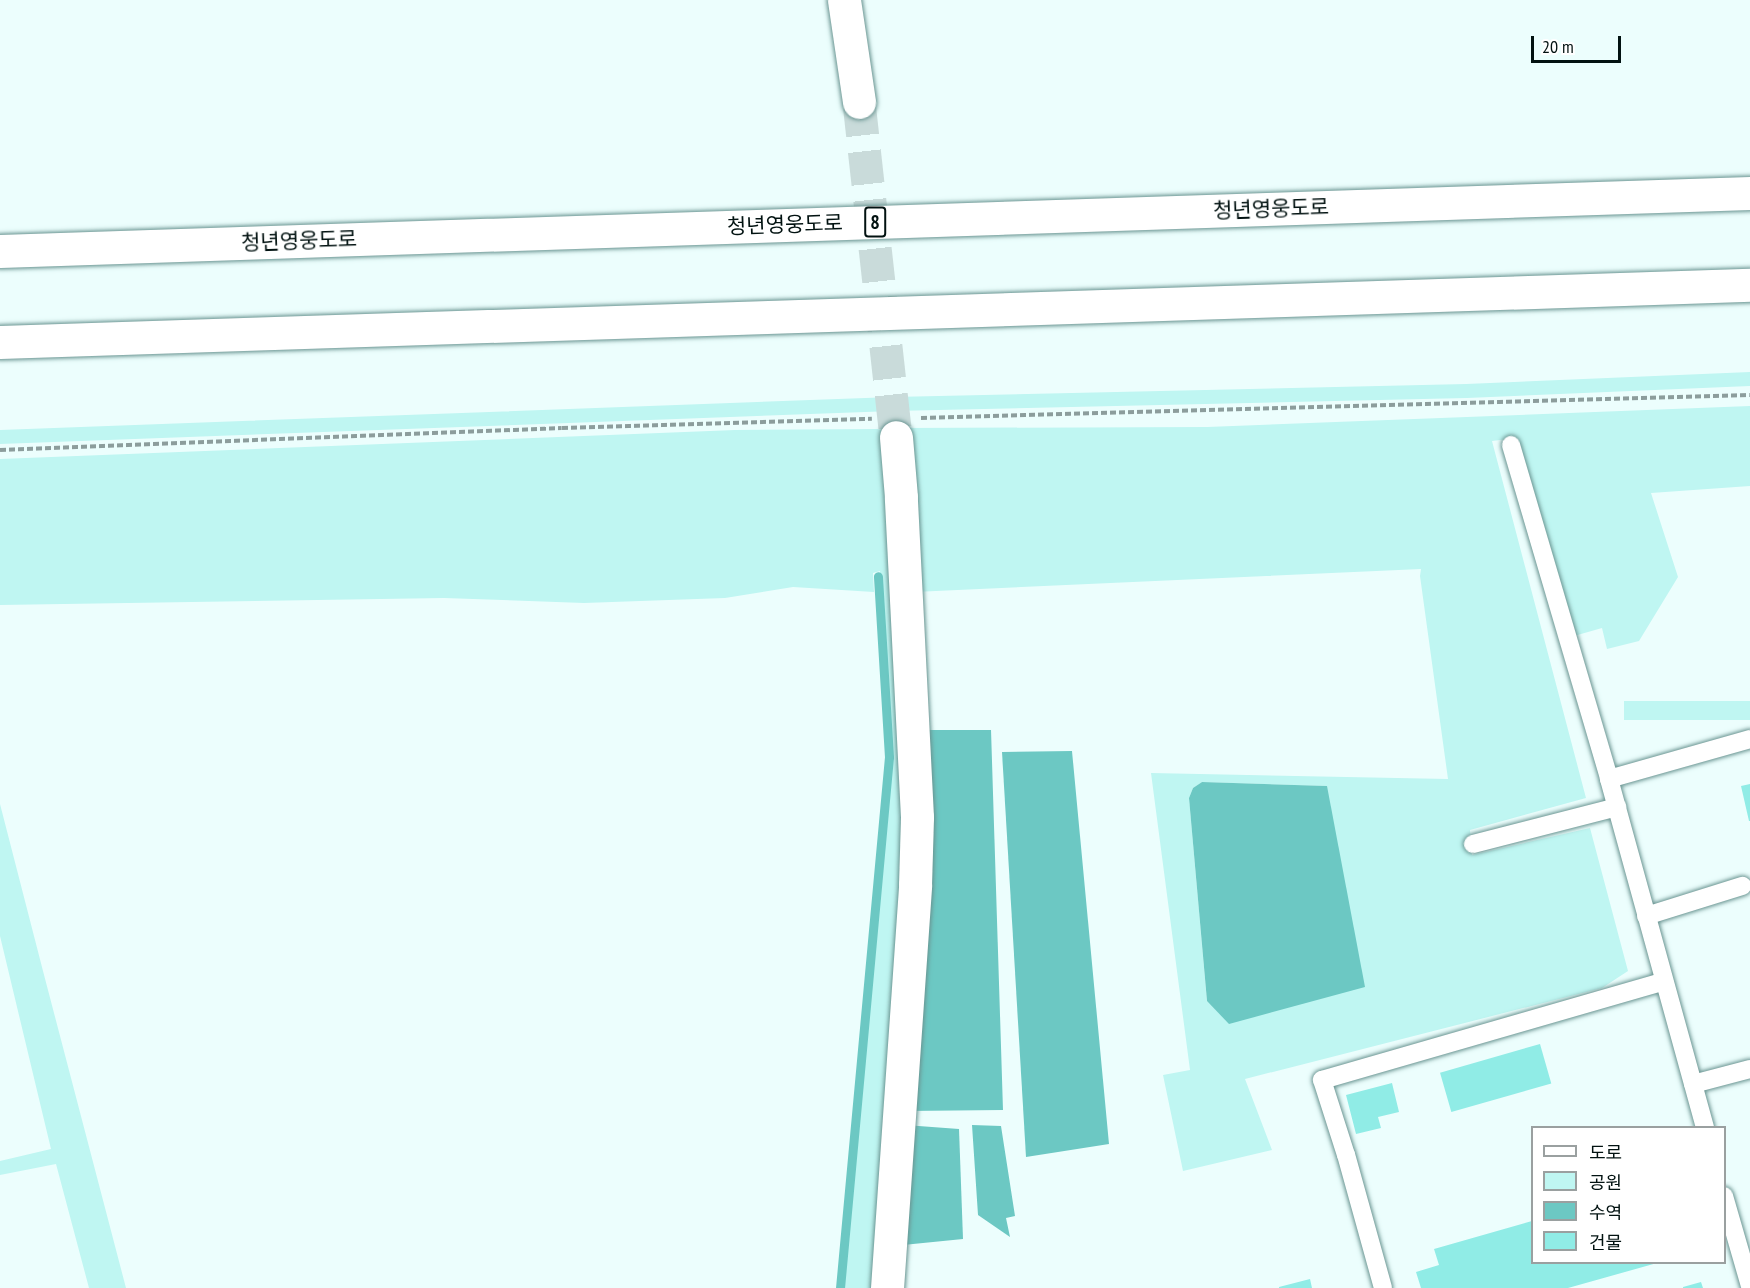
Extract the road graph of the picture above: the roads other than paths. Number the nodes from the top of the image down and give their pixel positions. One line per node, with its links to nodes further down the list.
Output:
1 (844, 0): 2 (main road)
2 (859, 102)
3 (1750, 193): 4 (main road, 청년영웅도로 / 8)
4 (0, 251)
5 (1750, 285): 6 (main road)
6 (0, 342)
7 (896, 437): 21 (main road)
8 (1511, 445): 10 (lane)
9 (1750, 739): 10 (lane)
10 (1609, 778): 11 (lane)
11 (1617, 807): 12 (lane); 14 (lane)
12 (1473, 844)
13 (1742, 886): 14 (lane)
14 (1646, 916): 15 (lane)
15 (1664, 981): 17 (lane); 22 (lane)
16 (1750, 1069): 17 (lane)
17 (1693, 1084): 18 (lane)
18 (1704, 1126)
19 (1726, 1200): 20 (lane)
20 (1750, 1286)
21 (887, 1288)
22 (1383, 1288)

